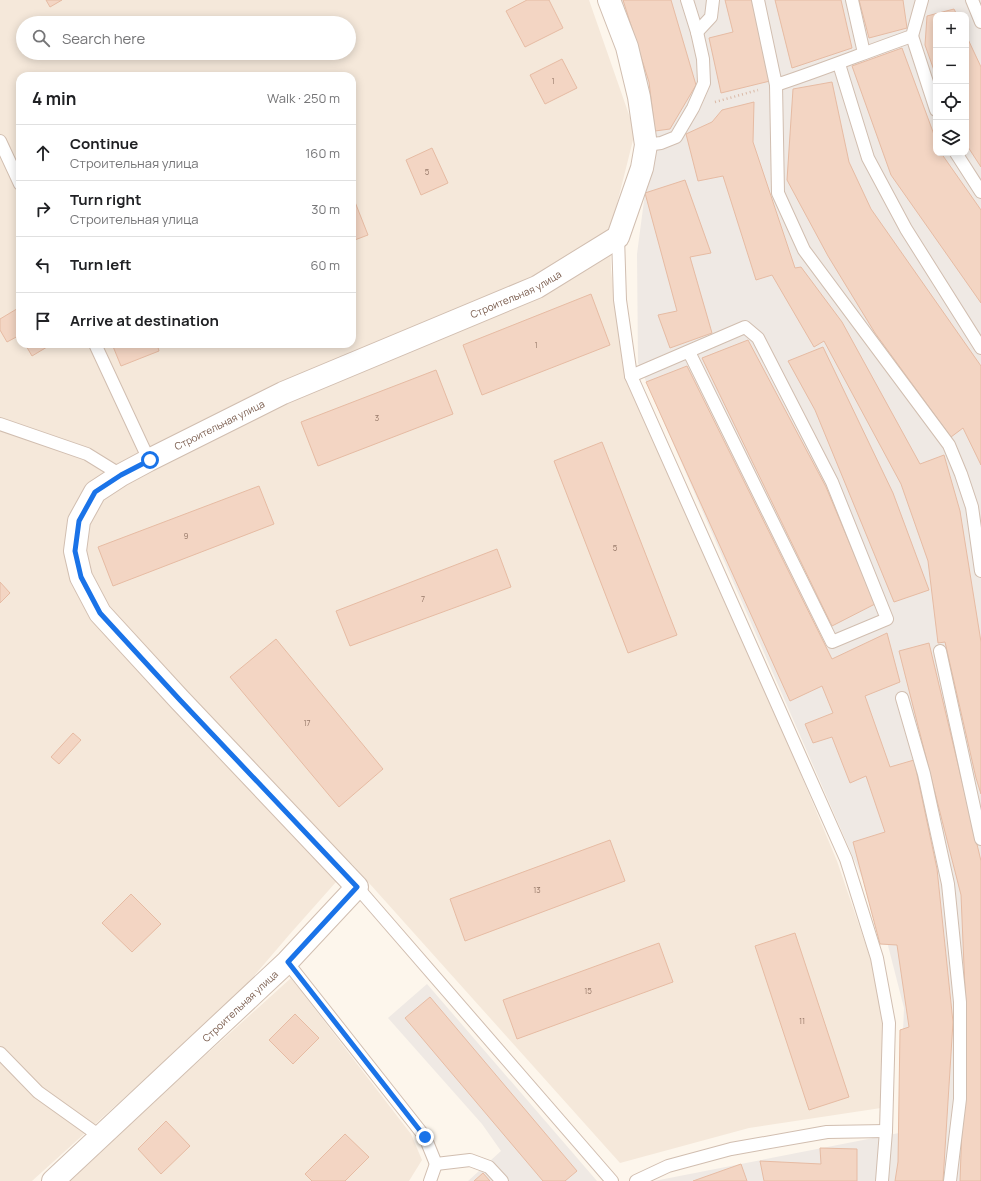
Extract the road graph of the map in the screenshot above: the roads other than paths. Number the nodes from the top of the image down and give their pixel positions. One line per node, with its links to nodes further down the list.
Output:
1 (609, 0): 16 (street)
2 (687, 0): 9 (lane)
3 (713, 0): 9 (lane)
4 (758, 0): 13 (lane)
5 (852, 0): 11 (lane)
6 (922, 0): 10 (lane)
7 (972, 0): 8 (lane)
8 (981, 22)
9 (697, 32): 16 (lane)
10 (912, 36): 11 (lane); 14 (lane)
11 (864, 53): 12 (lane)
12 (839, 64): 13 (lane); 22 (lane)
13 (776, 85): 28 (lane)
14 (933, 101)
15 (0, 141): 18 (lane)
16 (646, 145): 20 (street)
17 (958, 156): 19 (lane)
18 (16, 175)
19 (981, 192)
20 (618, 236): 24 (lane); 26 (street, Строительная улица)
21 (97, 348): 26 (lane)
22 (981, 348)
23 (689, 352): 23 (lane); 24 (lane)
24 (631, 376): 35 (lane)
25 (0, 424): 27 (lane)
26 (150, 460): 27 (street, Строительная улица)
27 (121, 475): 32 (street, Строительная улица)
28 (981, 571)
29 (940, 651): 31 (lane)
30 (902, 698): 44 (lane)
31 (981, 839)
32 (357, 887): 33 (street, Строительная улица); 41 (lane)
33 (288, 962): 36 (street, Строительная улица); 37 (lane)
34 (0, 1053): 36 (lane)
35 (886, 1131): 42 (lane); 43 (lane)
36 (101, 1137): 38 (street, Строительная улица)
37 (436, 1164): 39 (lane); 40 (lane)
38 (53, 1181)
39 (430, 1181)
40 (502, 1181)
41 (612, 1181)
42 (636, 1181)
43 (882, 1181)
44 (950, 1181)

